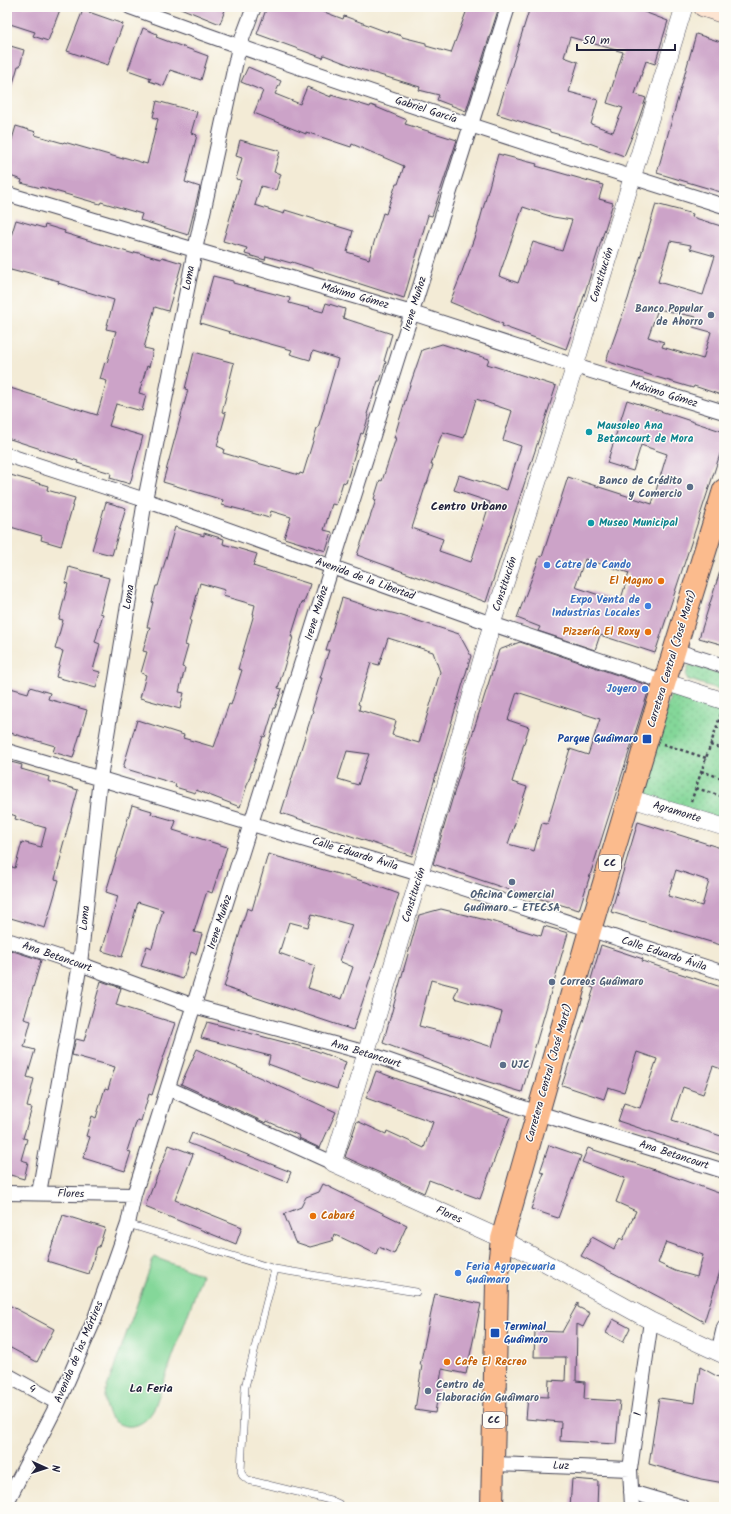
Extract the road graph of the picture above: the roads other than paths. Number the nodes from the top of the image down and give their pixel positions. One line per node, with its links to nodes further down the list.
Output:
1 (130, 7): 7 (street, Gabriel García)
2 (254, 7): 7 (street, Loma)
3 (508, 7): 8 (street, Irene Muñoz)
4 (684, 7): 9 (street, Constitución)
5 (703, 7): 6 (main road)
6 (724, 14)
7 (238, 47): 8 (street, Gabriel García); 12 (street, Loma)
8 (471, 125): 9 (street, Gabriel García); 13 (street, Irene Muñoz)
9 (632, 177): 11 (street, Gabriel García); 14 (street, Constitución)
10 (7, 194): 12 (street, Máximo Gómez)
11 (724, 206)
12 (194, 250): 13 (street, Máximo Gómez); 18 (street, Loma)
13 (412, 313): 14 (street, Máximo Gómez); 19 (street, Irene Muñoz)
14 (575, 366): 15 (street, Máximo Gómez); 20 (street, Constitución)
15 (724, 412)
16 (7, 455): 18 (street, Avenida de la Libertad)
17 (724, 490): 21 (highway, Carretera Central (José Martí) / CC)
18 (145, 500): 19 (street, Avenida de la Libertad); 26 (street, Loma)
19 (332, 567): 20 (street, Avenida de la Libertad); 28 (street, Irene Muñoz)
20 (492, 624): 23 (street, Avenida de la Libertad); 30 (street, Constitución)
21 (674, 650): 22 (street); 23 (highway, Carretera Central (José Martí) / CC)
22 (724, 666)
23 (665, 682): 24 (street, Avenida de la Libertad); 27 (highway, Carretera Central (José Martí) / CC)
24 (724, 701)
25 (7, 750): 26 (street, Calle Eduardo Ávila)
26 (100, 778): 28 (street, Calle Eduardo Ávila); 33 (street, Loma)
27 (629, 798): 29 (street, Agramonte); 31 (highway, Carretera Central (José Martí) / CC)
28 (251, 823): 30 (street, Calle Eduardo Ávila); 35 (street, Irene Muñoz)
29 (724, 827)
30 (420, 874): 31 (street, Calle Eduardo Ávila); 36 (street, Constitución)
31 (590, 930): 34 (street, Calle Eduardo Ávila); 38 (highway, Carretera Central (José Martí) / CC)
32 (7, 940): 33 (street, Ana Betancourt)
33 (80, 964): 35 (street, Ana Betancourt); 42 (street, Loma)
34 (724, 973)
35 (194, 1006): 36 (street, Ana Betancourt); 37 (street, Irene Muñoz)
36 (367, 1053): 38 (street, Ana Betancourt); 39 (street, Constitución)
37 (168, 1088): 39 (street, Flores); 43 (street, Irene Muñoz)
38 (538, 1113): 40 (street, Ana Betancourt); 45 (highway, Carretera Central (José Martí) / CC)
39 (333, 1163): 45 (street, Flores)
40 (724, 1171)
41 (7, 1193): 42 (street, Flores)
42 (39, 1193): 43 (street, Flores)
43 (134, 1195): 44 (street, Avenida de los Mártires)
44 (128, 1224): 46 (lane); 52 (street, Avenida de los Mártires)
45 (502, 1239): 48 (street, Flores); 53 (highway, Carretera Central (José Martí) / CC)
46 (274, 1269): 47 (lane); 57 (lane)
47 (416, 1292)
48 (651, 1321): 50 (street, Flores); 54 (street, 1)
49 (724, 1327): 50 (street)
50 (721, 1354)
51 (7, 1375): 52 (street, 4)
52 (58, 1403): 56 (street, Avenida de los Mártires)
53 (493, 1464): 54 (street, Luz); 58 (highway, Carretera Central (José Martí) / CC)
54 (630, 1469): 55 (street, 1)
55 (631, 1492): 59 (street, 1); 60 (street)
56 (7, 1502)
57 (341, 1507)
58 (492, 1507)
59 (632, 1507)
60 (682, 1507)

